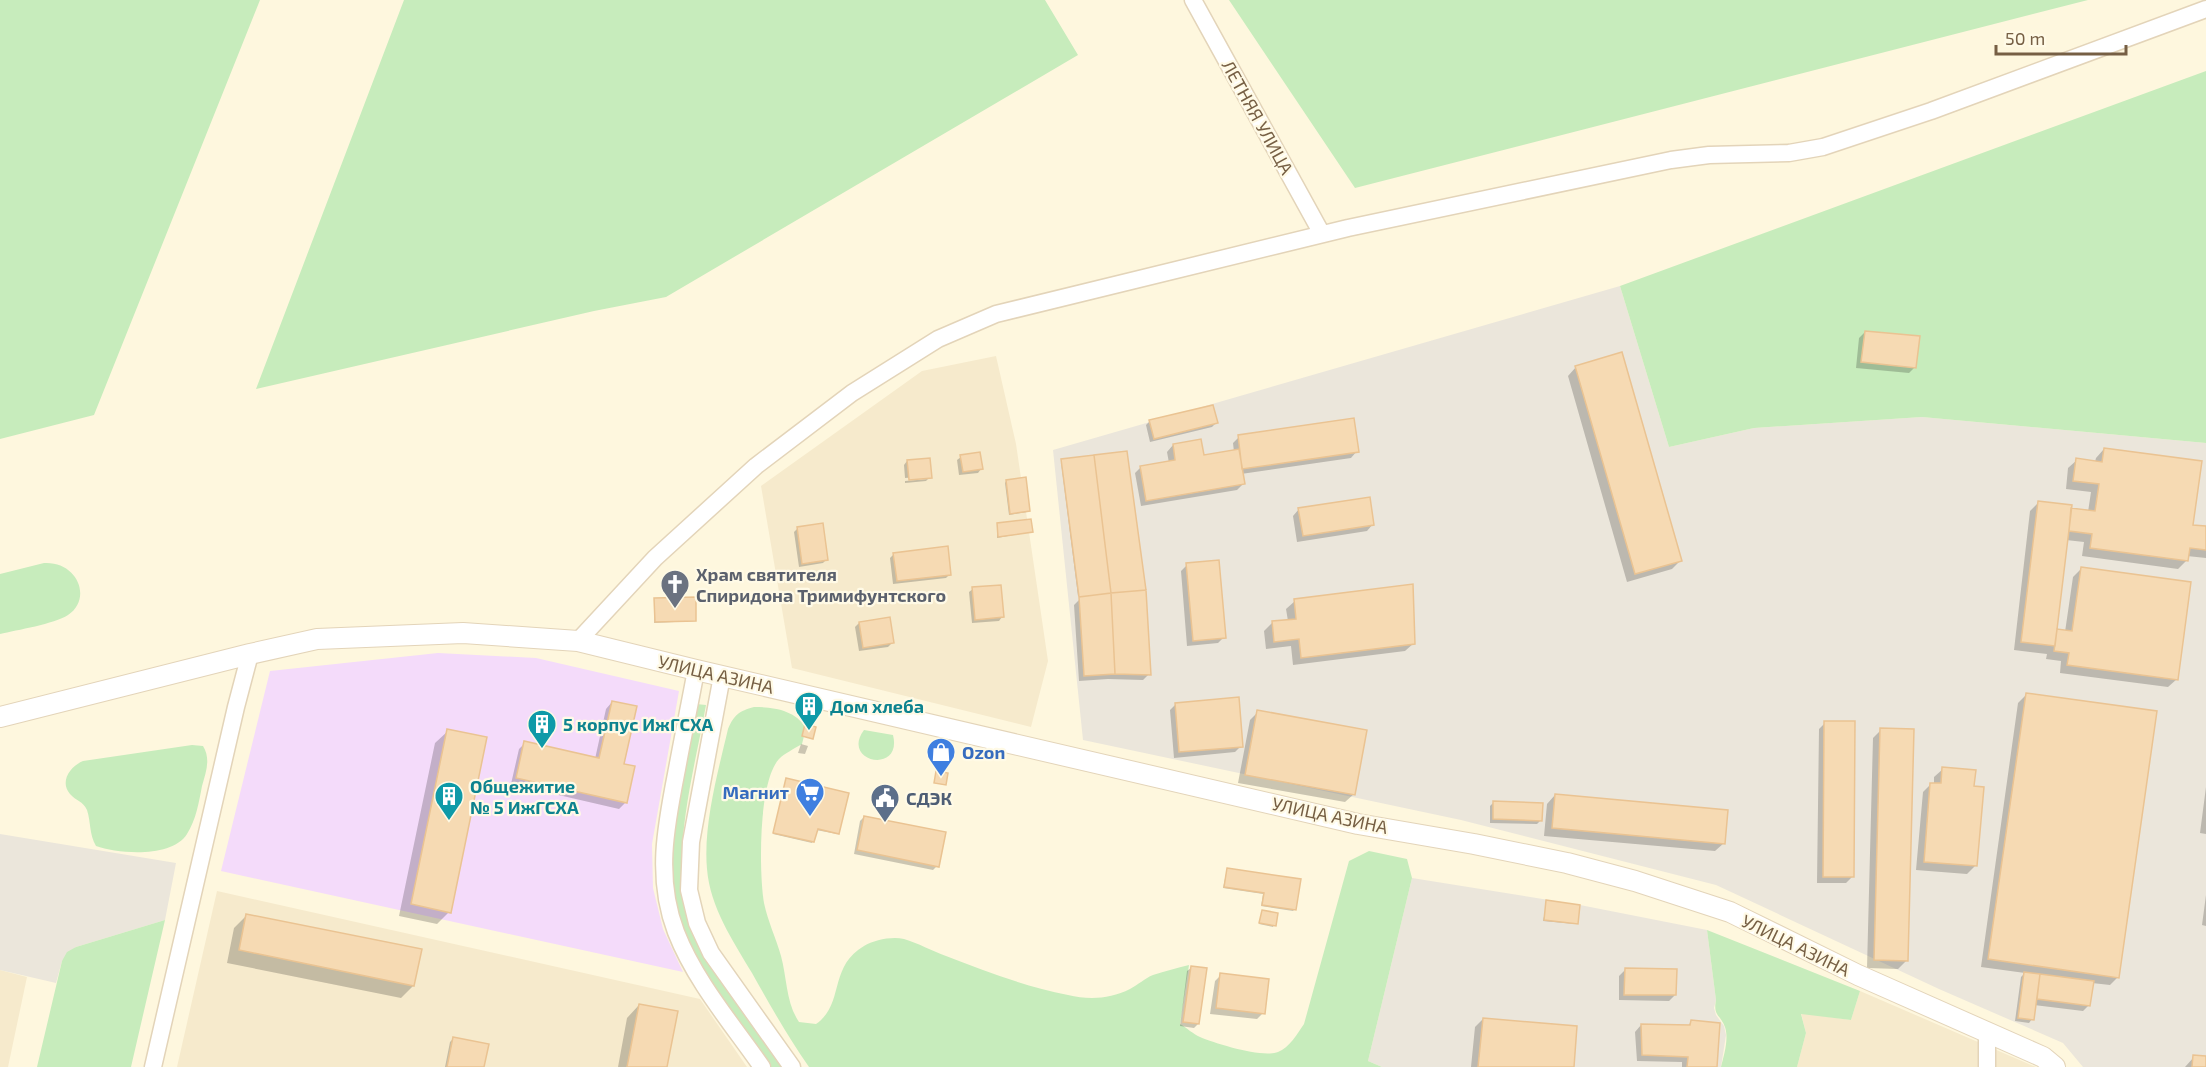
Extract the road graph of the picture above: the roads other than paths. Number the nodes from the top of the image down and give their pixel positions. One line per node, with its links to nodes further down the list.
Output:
1 (1193, 0): 3 (street, ЛЕТНЯЯ УЛИЦА)
2 (2206, 9): 3 (street)
3 (1322, 234): 4 (street)
4 (578, 641): 5 (street, УЛИЦА АЗИНА); 6 (street, УЛИЦА АЗИНА)
5 (250, 654): 8 (street, УЛИЦА АЗИНА); 10 (street)
6 (696, 670): 7 (street, УЛИЦА АЗИНА); 11 (street)
7 (723, 676): 9 (street, УЛИЦА АЗИНА); 12 (street)
8 (0, 717)
9 (1988, 1033): 13 (street); 14 (street, УЛИЦА АЗИНА)
10 (153, 1067)
11 (762, 1067)
12 (792, 1067)
13 (1987, 1067)
14 (2055, 1067)

